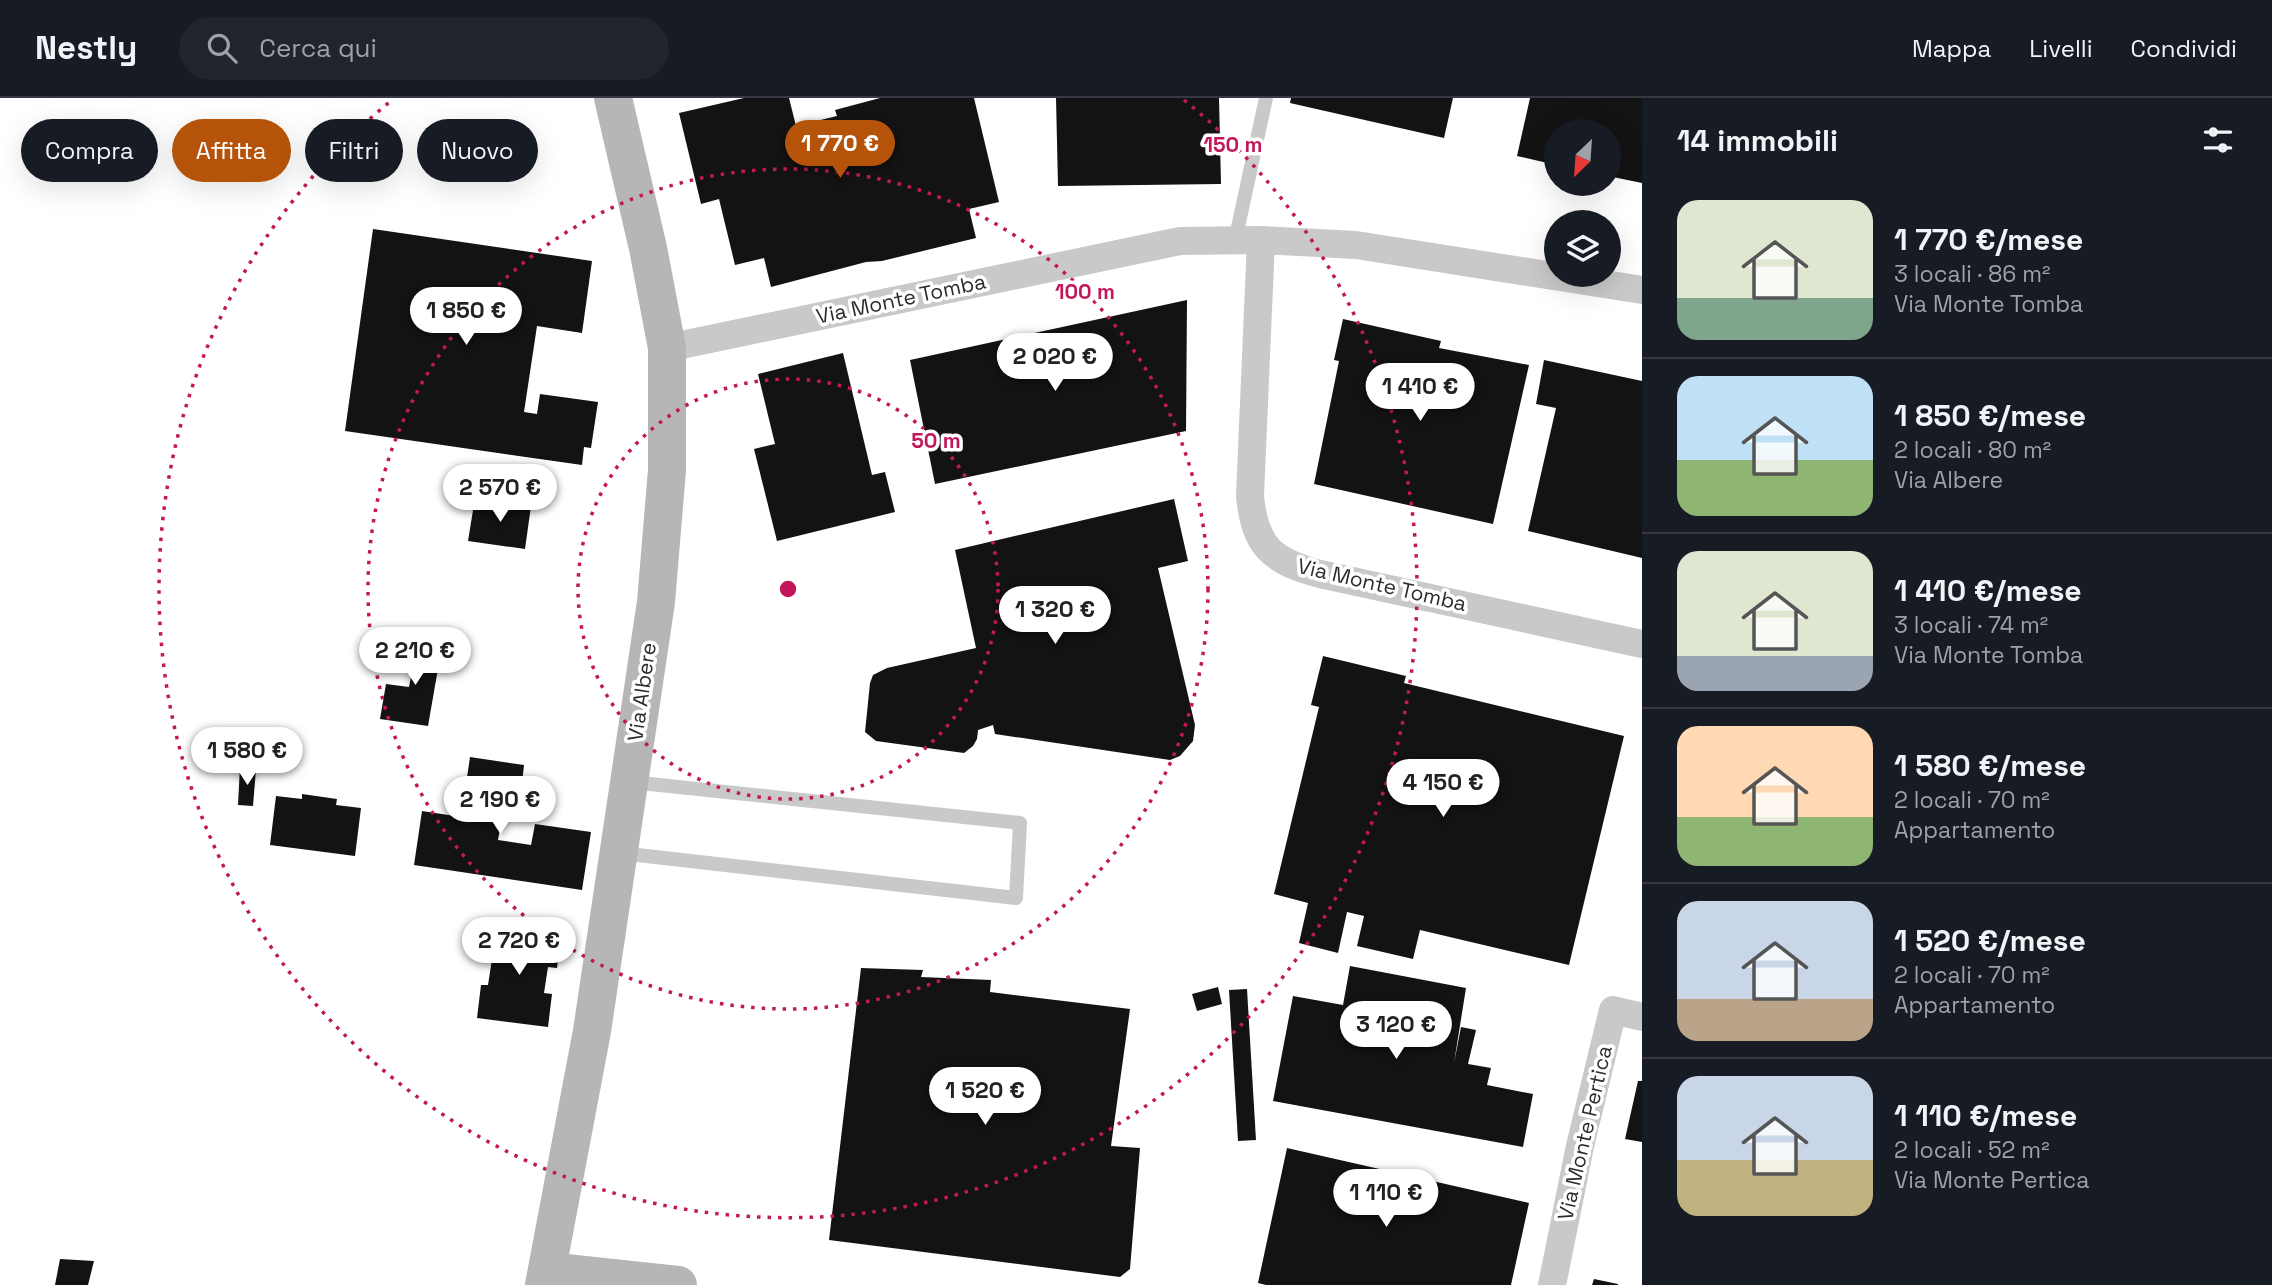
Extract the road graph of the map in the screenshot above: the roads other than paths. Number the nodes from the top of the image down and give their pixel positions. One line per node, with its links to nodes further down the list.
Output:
1 (613, 98): 5 (street, Via Albere)
2 (1266, 98): 3 (lane)
3 (1248, 240): 4 (street, Via Monte Tomba); 5 (street, Via Monte Tomba); 6 (street, Via Monte Tomba)
4 (1642, 290)
5 (667, 348): 7 (street, Via Albere)
6 (1642, 644)
7 (629, 782): 8 (street, Via Albere); 8 (lane)
8 (619, 853): 10 (street, Via Albere)
9 (1642, 1017): 12 (street, Via Monte Pertica)
10 (545, 1278): 11 (street)
11 (678, 1285)
12 (1552, 1285)

